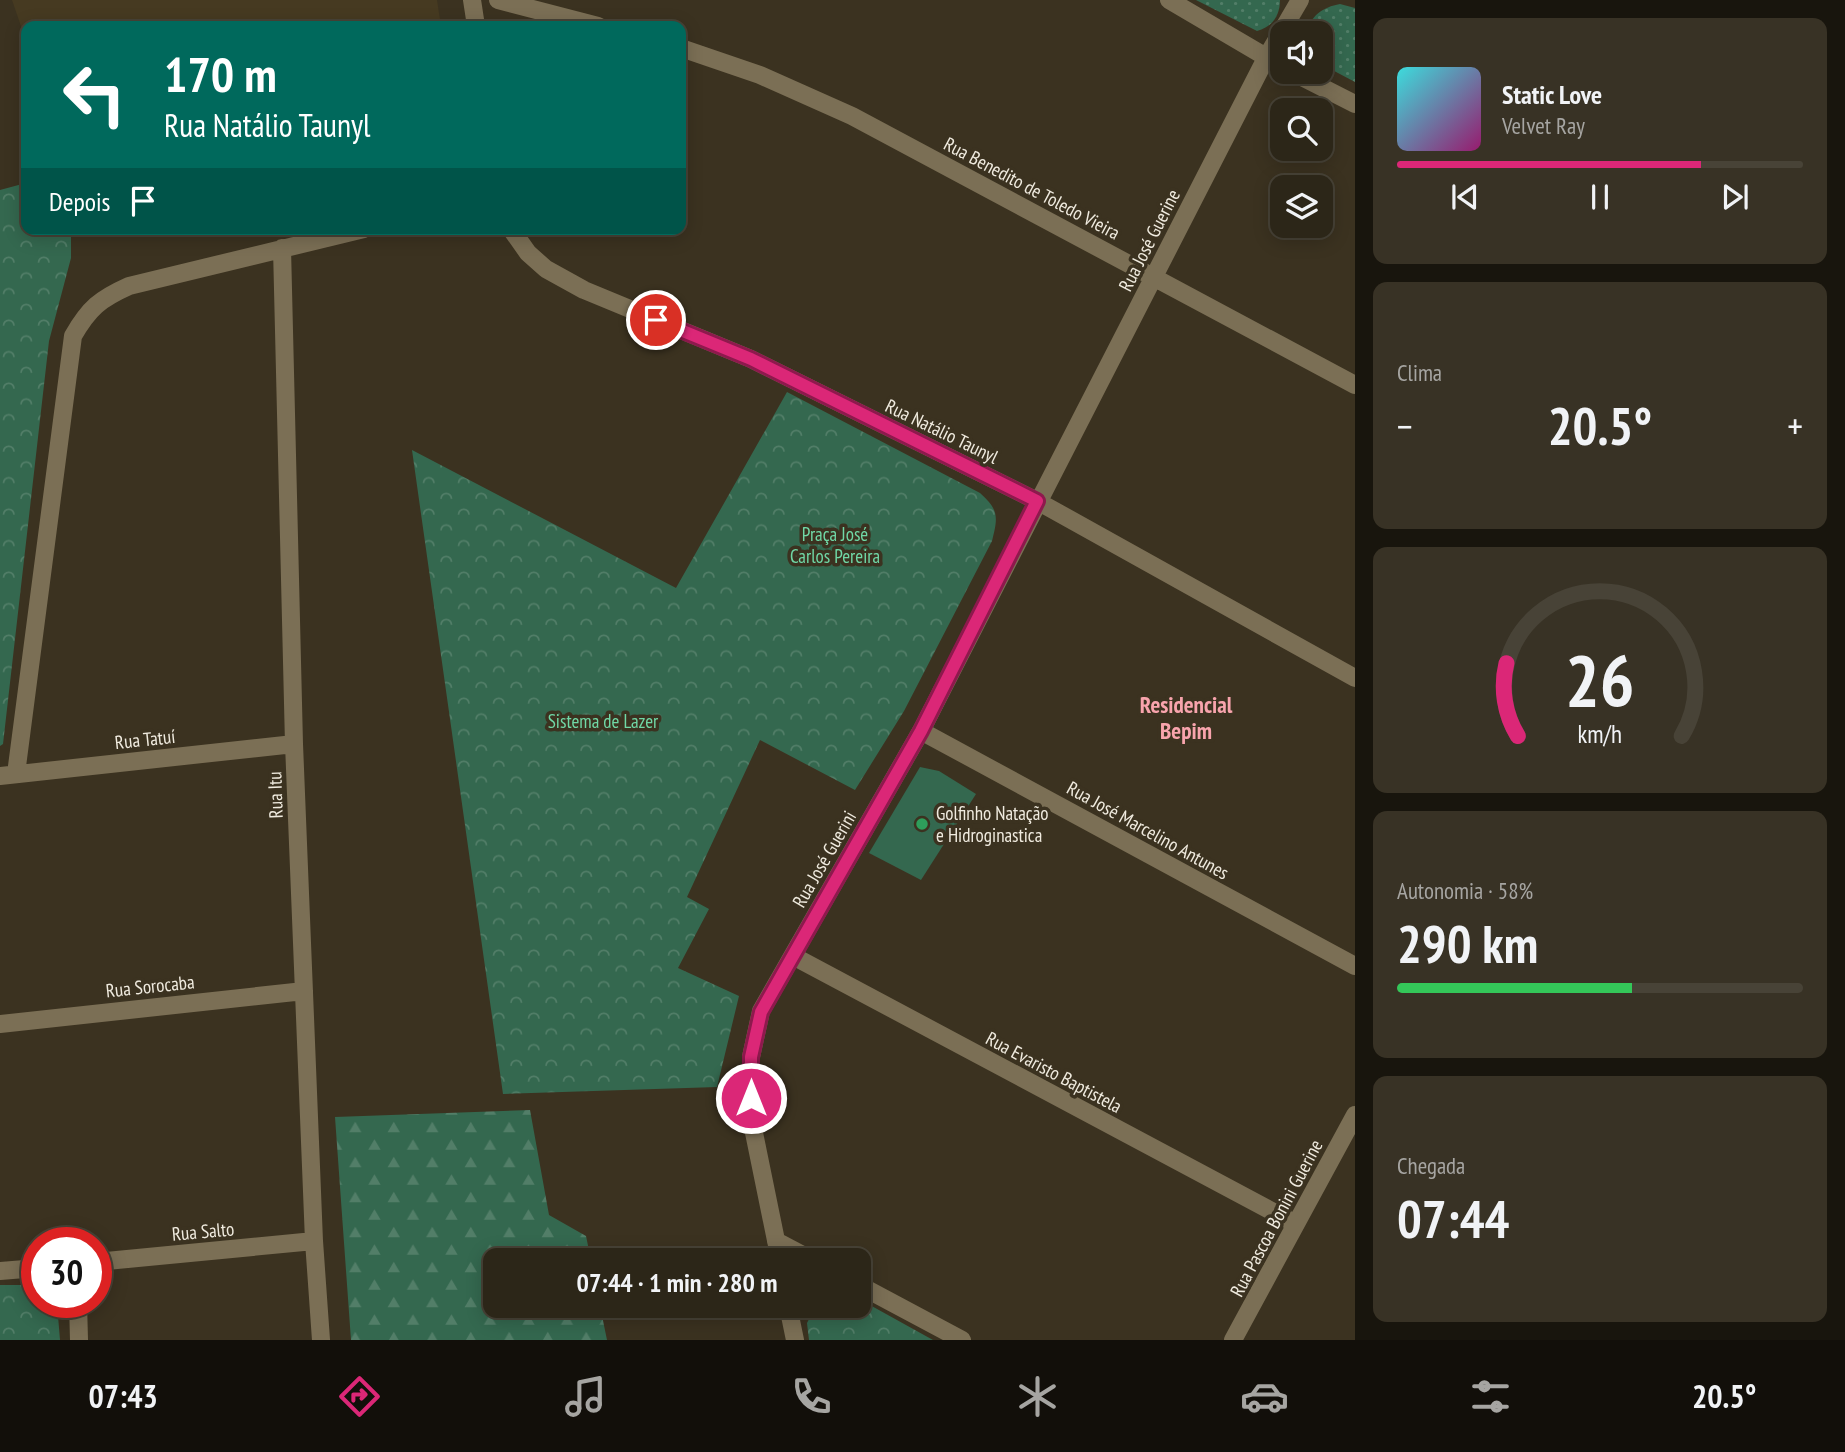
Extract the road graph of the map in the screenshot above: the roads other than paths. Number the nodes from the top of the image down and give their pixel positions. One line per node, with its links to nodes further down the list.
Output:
1 (472, 0): 5 (street)
2 (498, 0): 6 (street)
3 (1169, 0): 9 (street)
4 (1300, 0): 7 (street, Rua José Guerine)
5 (475, 21)
6 (579, 21)
7 (1292, 21)
8 (686, 50): 16 (street, Rua Benedito de Toledo Vieira)
9 (1270, 60)
10 (1270, 72): 16 (street, Rua José Guerine)
11 (1316, 84): 12 (street)
12 (1355, 104)
13 (338, 235): 15 (street)
14 (513, 235): 18 (street, Rua Natálio Taunyl)
15 (282, 248): 21 (street, Rua Itu); 22 (street)
16 (1153, 277): 17 (street, Rua Benedito de Toledo Vieira); 18 (street, Rua José Guerine)
17 (1355, 385)
18 (1037, 501): 19 (street, Rua Natálio Taunyl); 20 (street, Rua José Guerini)
19 (1355, 678)
20 (921, 731): 23 (street, Rua José Guerini); 24 (street, Rua José Marcelino Antunes)
21 (294, 744): 22 (street, Rua Tatuí); 25 (street, Rua Itu)
22 (8, 775)
23 (793, 956): 28 (street, Rua Evaristo Baptistela); 30 (street, Rua José Guerini)
24 (1355, 966)
25 (304, 991): 26 (street, Rua Sorocaba); 29 (street, Rua Itu)
26 (0, 1024)
27 (1355, 1115): 28 (street, Rua Pascoa Bonini Guerine)
28 (1296, 1224): 43 (street, Rua Pascoa Bonini Guerine)
29 (314, 1241): 33 (street, Rua Salto); 40 (street, Rua Itu)
30 (776, 1241): 31 (street, Rua José Guerini); 32 (street)
31 (777, 1248)
32 (789, 1248)
33 (112, 1260)
34 (21, 1270): 35 (street)
35 (0, 1272)
36 (871, 1291): 42 (street)
37 (78, 1318): 39 (street)
38 (790, 1318): 41 (street)
39 (79, 1340)
40 (321, 1340)
41 (795, 1340)
42 (962, 1340)
43 (1233, 1340)

